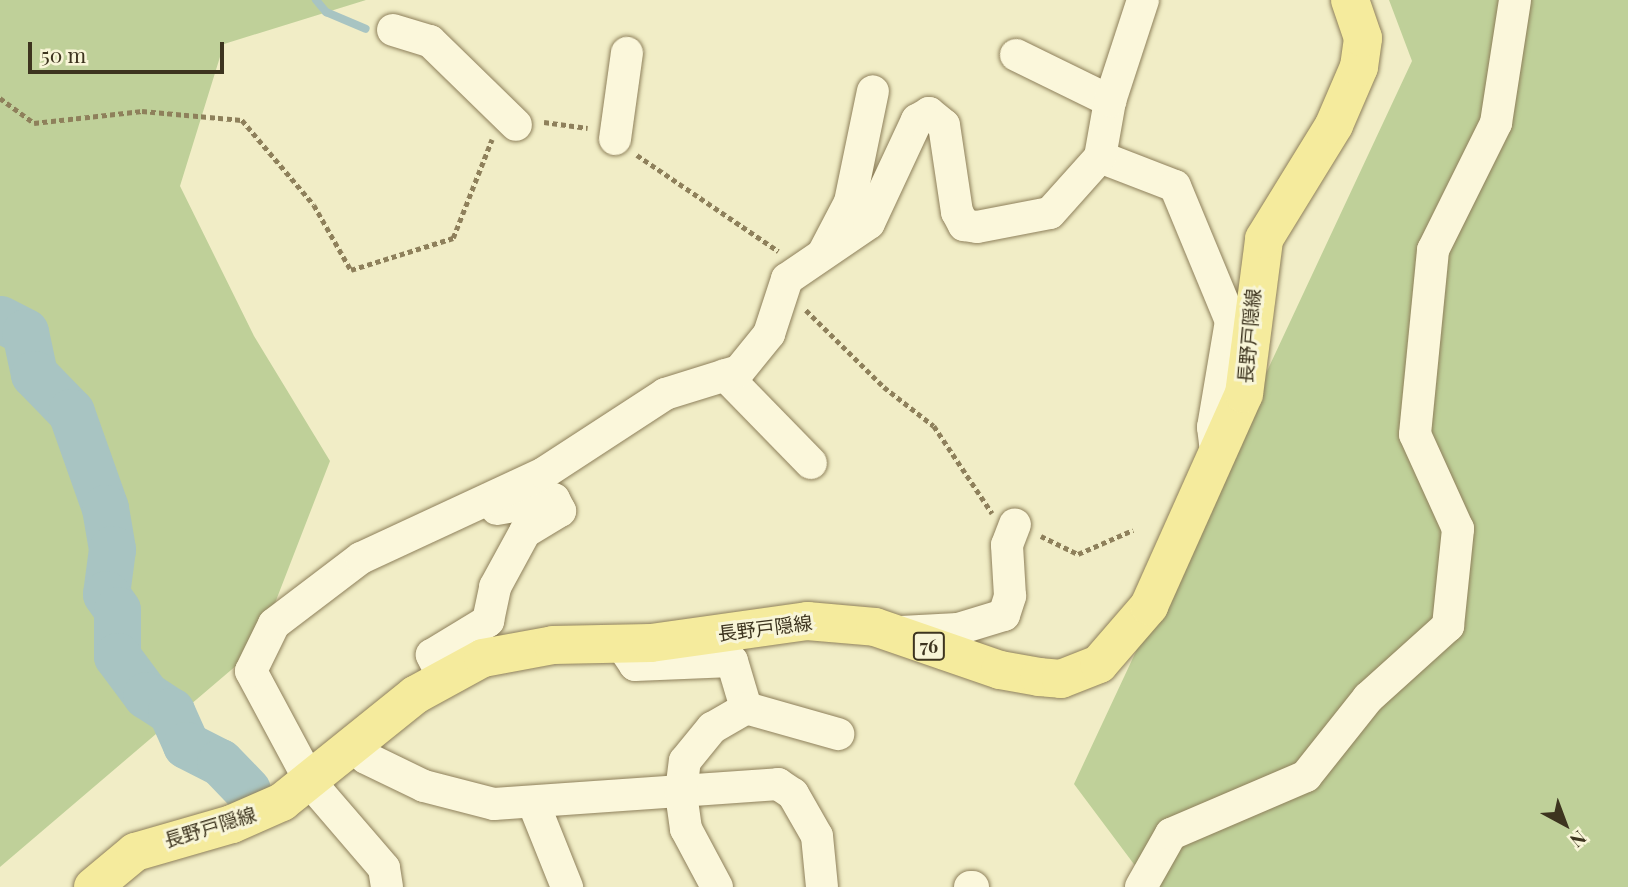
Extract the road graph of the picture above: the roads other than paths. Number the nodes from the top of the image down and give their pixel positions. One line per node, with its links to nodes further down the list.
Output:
1 (1143, 0): 8 (street)
2 (1350, 0): 14 (main road, 長野戸隠線 / 76)
3 (1515, 0): 32 (street)
4 (393, 30): 9 (street)
5 (627, 53): 10 (street)
6 (1016, 55): 8 (street)
7 (873, 91): 12 (street)
8 (1110, 101): 11 (street)
9 (516, 125)
10 (615, 139)
11 (1100, 157): 12 (street); 14 (street)
12 (822, 257): 13 (street)
13 (725, 375): 15 (street); 16 (street)
14 (1216, 451): 18 (main road, 長野戸隠線 / 76)
15 (811, 463)
16 (490, 501): 20 (street); 24 (street)
17 (1016, 524): 18 (street)
18 (889, 632): 19 (main road, 長野戸隠線 / 76)
19 (621, 644): 20 (main road, 長野戸隠線 / 76); 21 (street)
20 (443, 677): 23 (main road, 長野戸隠線 / 76)
21 (746, 708): 22 (street); 25 (street)
22 (838, 734)
23 (357, 742): 24 (main road, 長野戸隠線 / 76); 26 (street)
24 (311, 783): 27 (main road, 長野戸隠線 / 76); 28 (street)
25 (681, 792): 26 (street); 30 (street); 31 (street)
26 (533, 802): 29 (street)
27 (93, 887)
28 (387, 887)
29 (567, 887)
30 (717, 887)
31 (821, 887)
32 (1141, 887)

